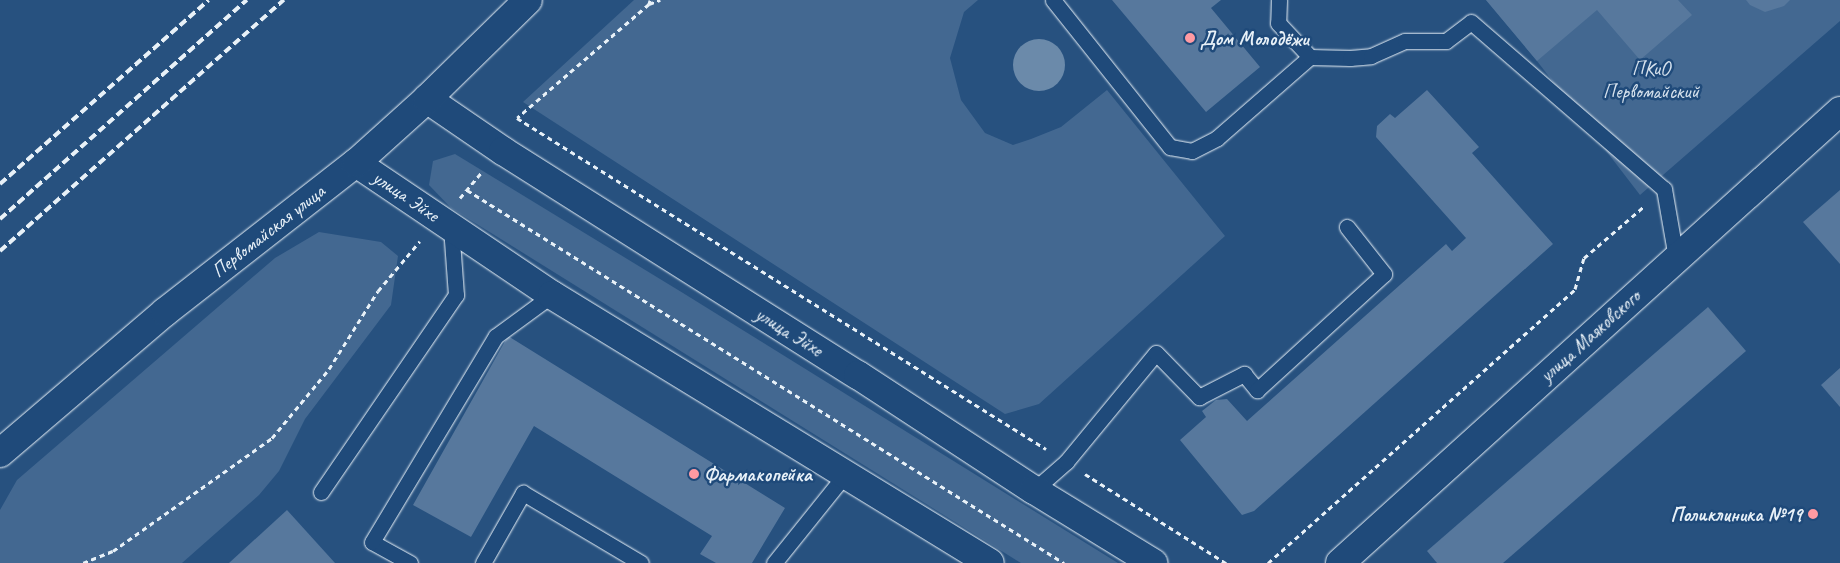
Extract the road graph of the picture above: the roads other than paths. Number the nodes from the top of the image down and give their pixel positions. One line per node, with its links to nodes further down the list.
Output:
1 (528, 0): 5 (main road, Первомайская улица)
2 (1053, 0): 4 (lane)
3 (1279, 0): 4 (lane)
4 (1310, 56): 10 (lane)
5 (427, 99): 7 (main road, Первомайская улица); 14 (main road, улица Эйхе)
6 (1840, 111): 10 (main road, улица Маяковского)
7 (356, 163): 8 (main road, улица Эйхе); 12 (main road, Первомайская улица)
8 (446, 223): 11 (main road, улица Эйхе); 15 (lane)
9 (1347, 227): 14 (lane)
10 (1676, 258): 22 (main road, улица Маяковского)
11 (552, 296): 13 (main road, улица Эйхе); 16 (lane)
12 (0, 453)
13 (844, 476): 19 (lane); 20 (main road, улица Эйхе)
14 (1034, 490): 21 (main road, улица Эйхе)
15 (321, 492)
16 (410, 563)
17 (483, 563): 18 (lane)
18 (641, 563)
19 (774, 563)
20 (990, 563)
21 (1153, 563)
22 (1340, 563)

